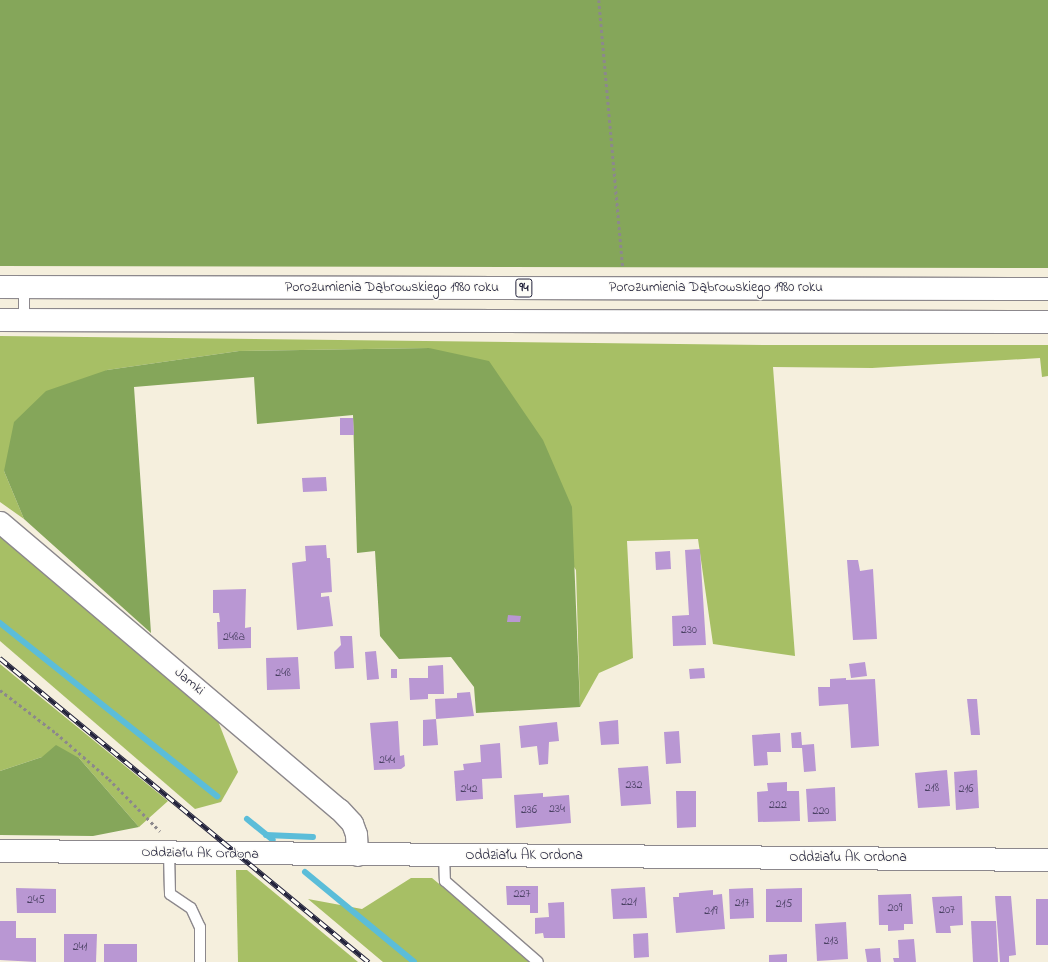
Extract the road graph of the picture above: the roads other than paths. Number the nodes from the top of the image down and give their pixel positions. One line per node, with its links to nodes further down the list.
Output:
1 (0, 287): 2 (main road, Porozumienia Dąbrowskiego 1980 roku / 94)
2 (24, 287): 3 (main road, Porozumienia Dąbrowskiego 1980 roku / 94); 5 (lane)
3 (1048, 289)
4 (0, 320): 5 (main road)
5 (24, 320): 6 (main road)
6 (1048, 322)
7 (0, 522): 10 (street, Jamki)
8 (0, 851): 9 (main road, Oddziału AK Ordona)
9 (175, 853): 10 (main road, Oddziału AK Ordona); 13 (lane)
10 (357, 855): 11 (main road, Oddziału AK Ordona)
11 (444, 855): 12 (main road, Oddziału AK Ordona); 14 (lane)
12 (1048, 860)
13 (200, 962)
14 (538, 962)

